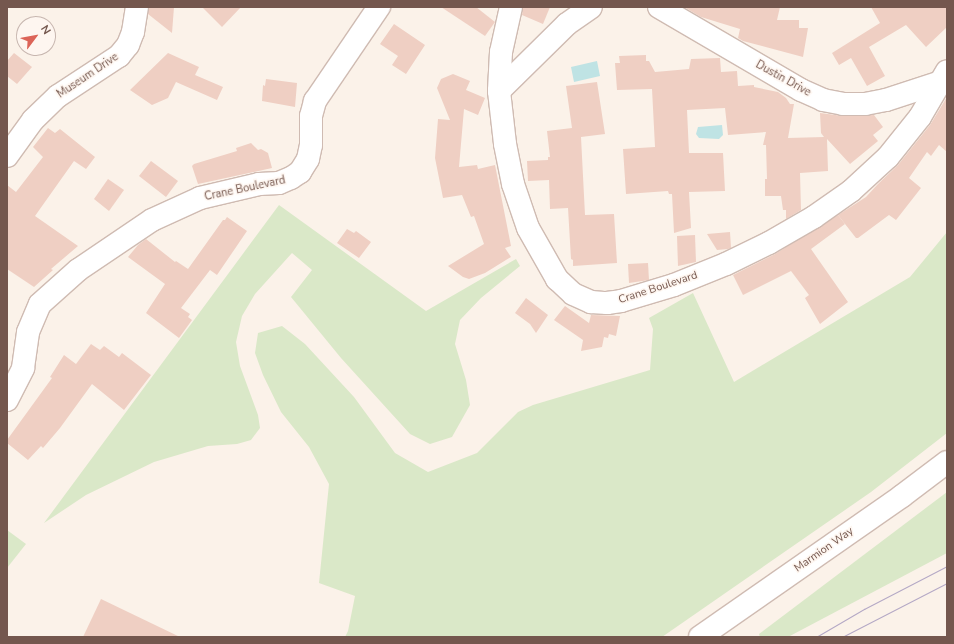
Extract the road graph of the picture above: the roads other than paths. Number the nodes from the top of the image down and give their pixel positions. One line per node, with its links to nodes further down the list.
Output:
1 (137, 7): 8 (street, Museum Drive)
2 (379, 7): 9 (street, Crane Boulevard)
3 (511, 7): 7 (street, Crane Boulevard)
4 (591, 7): 7 (street)
5 (659, 7): 6 (street, Dustin Drive)
6 (944, 77): 7 (street, Crane Boulevard)
7 (499, 91)
8 (7, 156)
9 (7, 400)
10 (947, 462): 11 (street, Marmion Way)
11 (700, 637)

